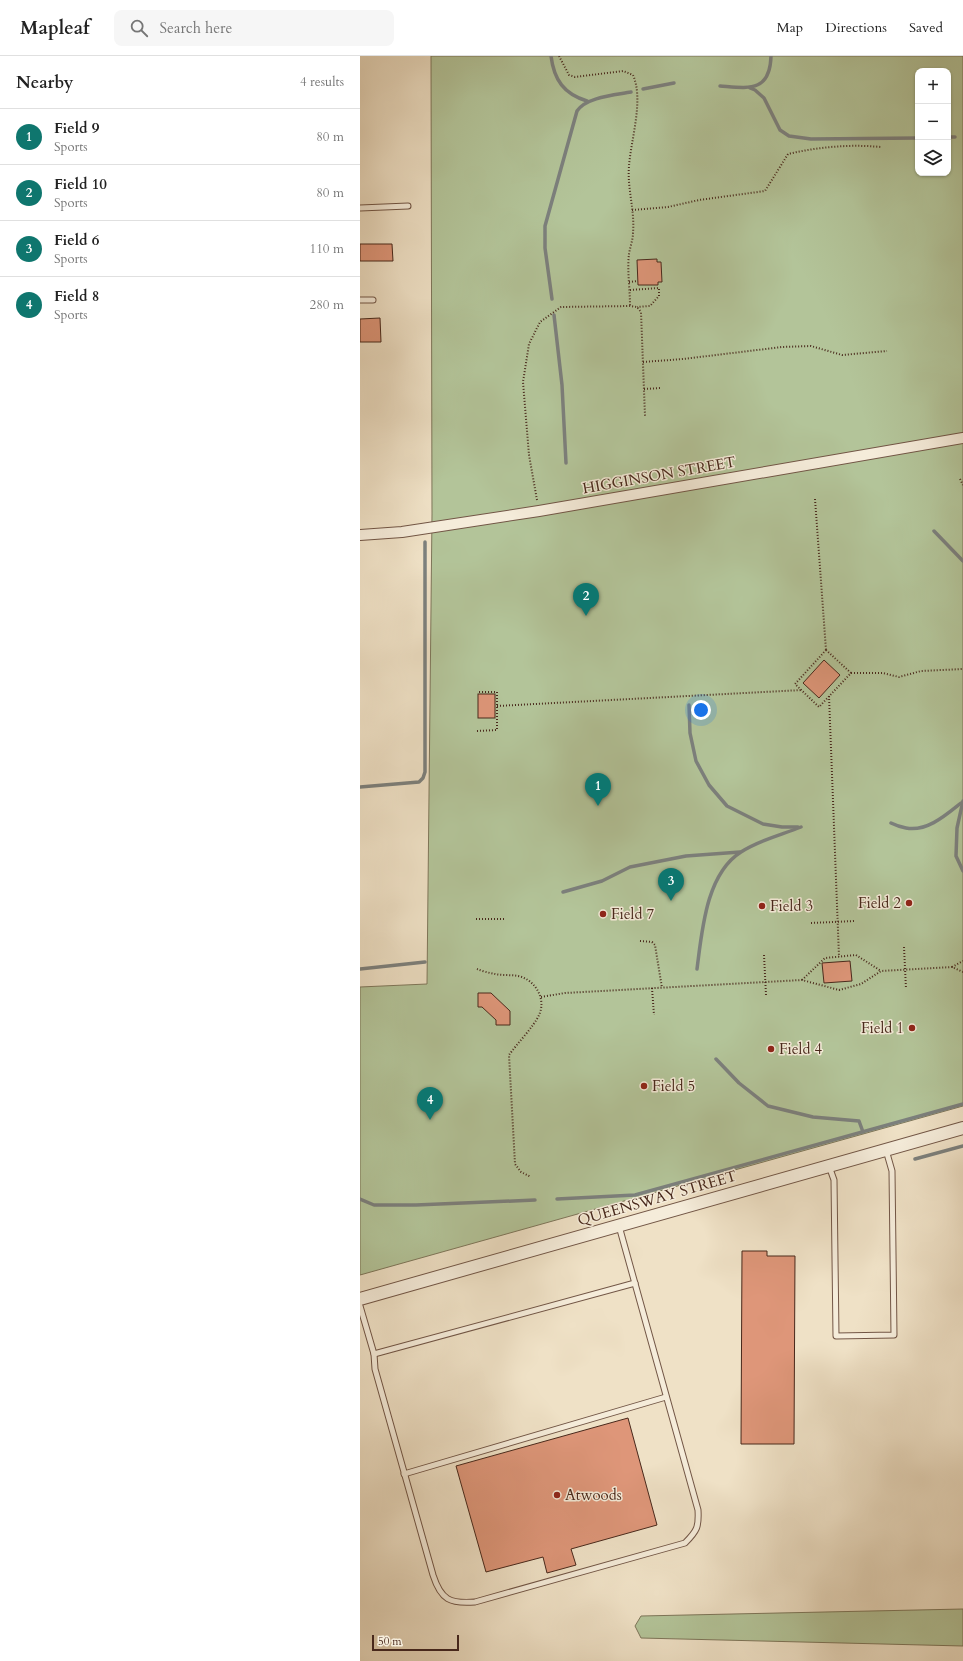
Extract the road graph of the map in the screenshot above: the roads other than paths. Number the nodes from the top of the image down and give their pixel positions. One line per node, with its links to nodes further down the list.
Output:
1 (408, 206): 2 (lane)
2 (360, 208)
3 (360, 300): 4 (lane)
4 (373, 300)
5 (963, 438): 6 (street, HIGGINSON STREET)
6 (360, 535)
7 (963, 1128): 8 (street, QUEENSWAY STREET)
8 (886, 1150): 9 (street, QUEENSWAY STREET); 9 (lane)
9 (829, 1166): 10 (street, QUEENSWAY STREET)
10 (619, 1226): 11 (lane); 12 (street, QUEENSWAY STREET)
11 (635, 1284): 14 (lane); 15 (lane)
12 (360, 1299)
13 (360, 1306): 14 (lane)
14 (374, 1354): 16 (lane)
15 (666, 1397): 16 (lane); 16 (lane)
16 (404, 1474)

